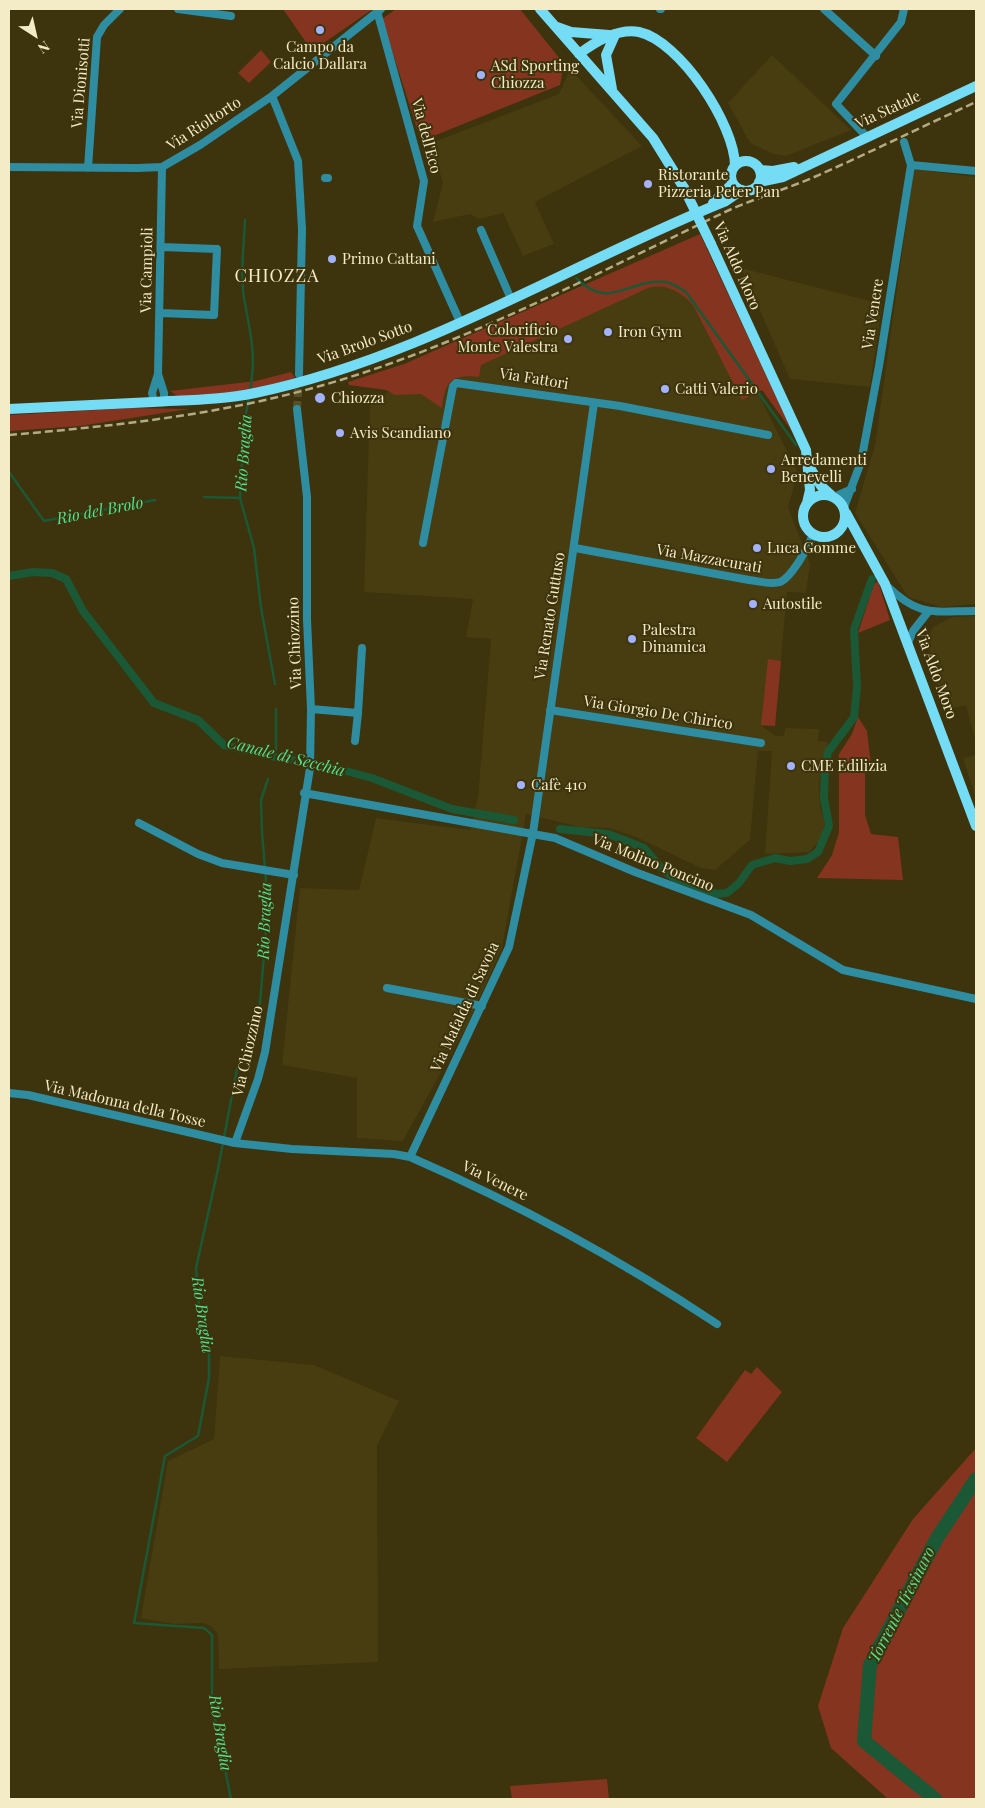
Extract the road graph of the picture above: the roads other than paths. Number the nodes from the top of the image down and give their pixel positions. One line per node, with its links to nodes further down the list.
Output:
1 (120, 9): 24 (street, Via Dionisotti)
2 (178, 9): 7 (street)
3 (540, 9): 8 (main road, Via Aldo Moro)
4 (824, 9): 11 (street)
5 (904, 9): 11 (street)
6 (379, 10): 14 (street, Via Rioltorto); 35 (street, Via dell'Eco)
7 (230, 16)
8 (555, 26): 9 (main road); 10 (main road, Via Aldo Moro)
9 (615, 35): 10 (main road); 13 (main road); 15 (main road)
10 (579, 54): 13 (main road, Via Aldo Moro)
11 (876, 56): 16 (street)
12 (976, 86): 16 (main road, Via Statale)
13 (613, 92): 45 (main road, Via Aldo Moro, bridge)
14 (272, 96): 21 (street, Via Rioltorto); 36 (street)
15 (728, 132): 18 (main road); 22 (main road)
16 (867, 137): 19 (main road, Via Statale)
17 (904, 142): 20 (street, Via Venere)
18 (750, 161): 22 (main road); 25 (main road)
19 (814, 162): 25 (main road, Via Statale); 28 (main road, Via Statale)
20 (911, 165): 26 (street); 46 (street, Via Venere)
21 (162, 166): 24 (street, Via Rioltorto); 32 (street, Via Campioli)
22 (735, 166): 27 (main road)
23 (9, 167): 24 (street, Via Rioltorto)
24 (88, 168)
25 (760, 170): 28 (main road)
26 (976, 171)
27 (733, 182): 29 (main road); 30 (main road, Via Brolo Sotto)
28 (759, 182): 29 (main road, Via Statale)
29 (742, 190): 30 (main road, Via Brolo Sotto)
30 (708, 209): 33 (main road, Via Brolo Sotto)
31 (481, 230): 33 (street)
32 (162, 247): 34 (street, Via Campioli); 34 (street)
33 (511, 299): 35 (main road, Via Brolo Sotto)
34 (160, 313): 37 (street, Via Campioli)
35 (460, 322): 38 (main road, Via Brolo Sotto)
36 (299, 374)
37 (158, 386): 38 (street); 39 (street, Via Campioli); 39 (street, Via Campioli); 40 (street)
38 (181, 401): 39 (main road, Via Brolo Sotto)
39 (159, 402): 40 (main road, Via Brolo Sotto)
40 (137, 403): 42 (main road, Via Brolo Sotto)
41 (594, 403): 44 (street, Via Fattori); 53 (street, Via Fattori); 54 (street, Via Renato Guttuso)
42 (9, 409)
43 (297, 409): 60 (street, Via Chiozzino)
44 (768, 435)
45 (809, 466): 47 (main road, Via Aldo Moro); 48 (main road, Via Aldo Moro)
46 (852, 489): 47 (street); 49 (street, Via Venere)
47 (833, 496): 48 (main road); 49 (main road)
48 (807, 503): 51 (main road)
49 (845, 510): 50 (main road); 52 (main road, Via Aldo Moro)
50 (840, 531): 51 (main road); 52 (main road)
51 (813, 534): 54 (street, Via Mazzacurati)
52 (859, 538): 55 (main road, Via Aldo Moro)
53 (423, 543)
54 (574, 548): 61 (street, Via Renato Guttuso)
55 (883, 581): 57 (street); 58 (main road, Via Aldo Moro)
56 (976, 610): 57 (street)
57 (928, 612): 58 (street)
58 (908, 643): 67 (main road, Via Aldo Moro)
59 (362, 648): 62 (street)
60 (311, 709): 62 (street); 65 (street, Via Chiozzino)
61 (550, 710): 64 (street, Via Giorgio De Chirico); 68 (street, Via Renato Guttuso)
62 (358, 713): 63 (street)
63 (355, 741)
64 (761, 743)
65 (304, 793): 68 (street, Via Molino Poncino); 69 (street, Via Chiozzino)
66 (139, 823): 69 (street)
67 (976, 826)
68 (533, 833): 71 (street, Via Molino Poncino); 72 (street, Via Mafalda di Savoia)
69 (294, 874): 74 (street, Via Chiozzino)
70 (387, 988): 72 (street)
71 (976, 999)
72 (482, 1006): 75 (street, Via Mafalda di Savoia)
73 (9, 1093): 74 (street, Via Madonna della Tosse)
74 (232, 1142): 75 (street, Via Venere)
75 (410, 1157): 76 (street, Via Venere)
76 (717, 1324)

